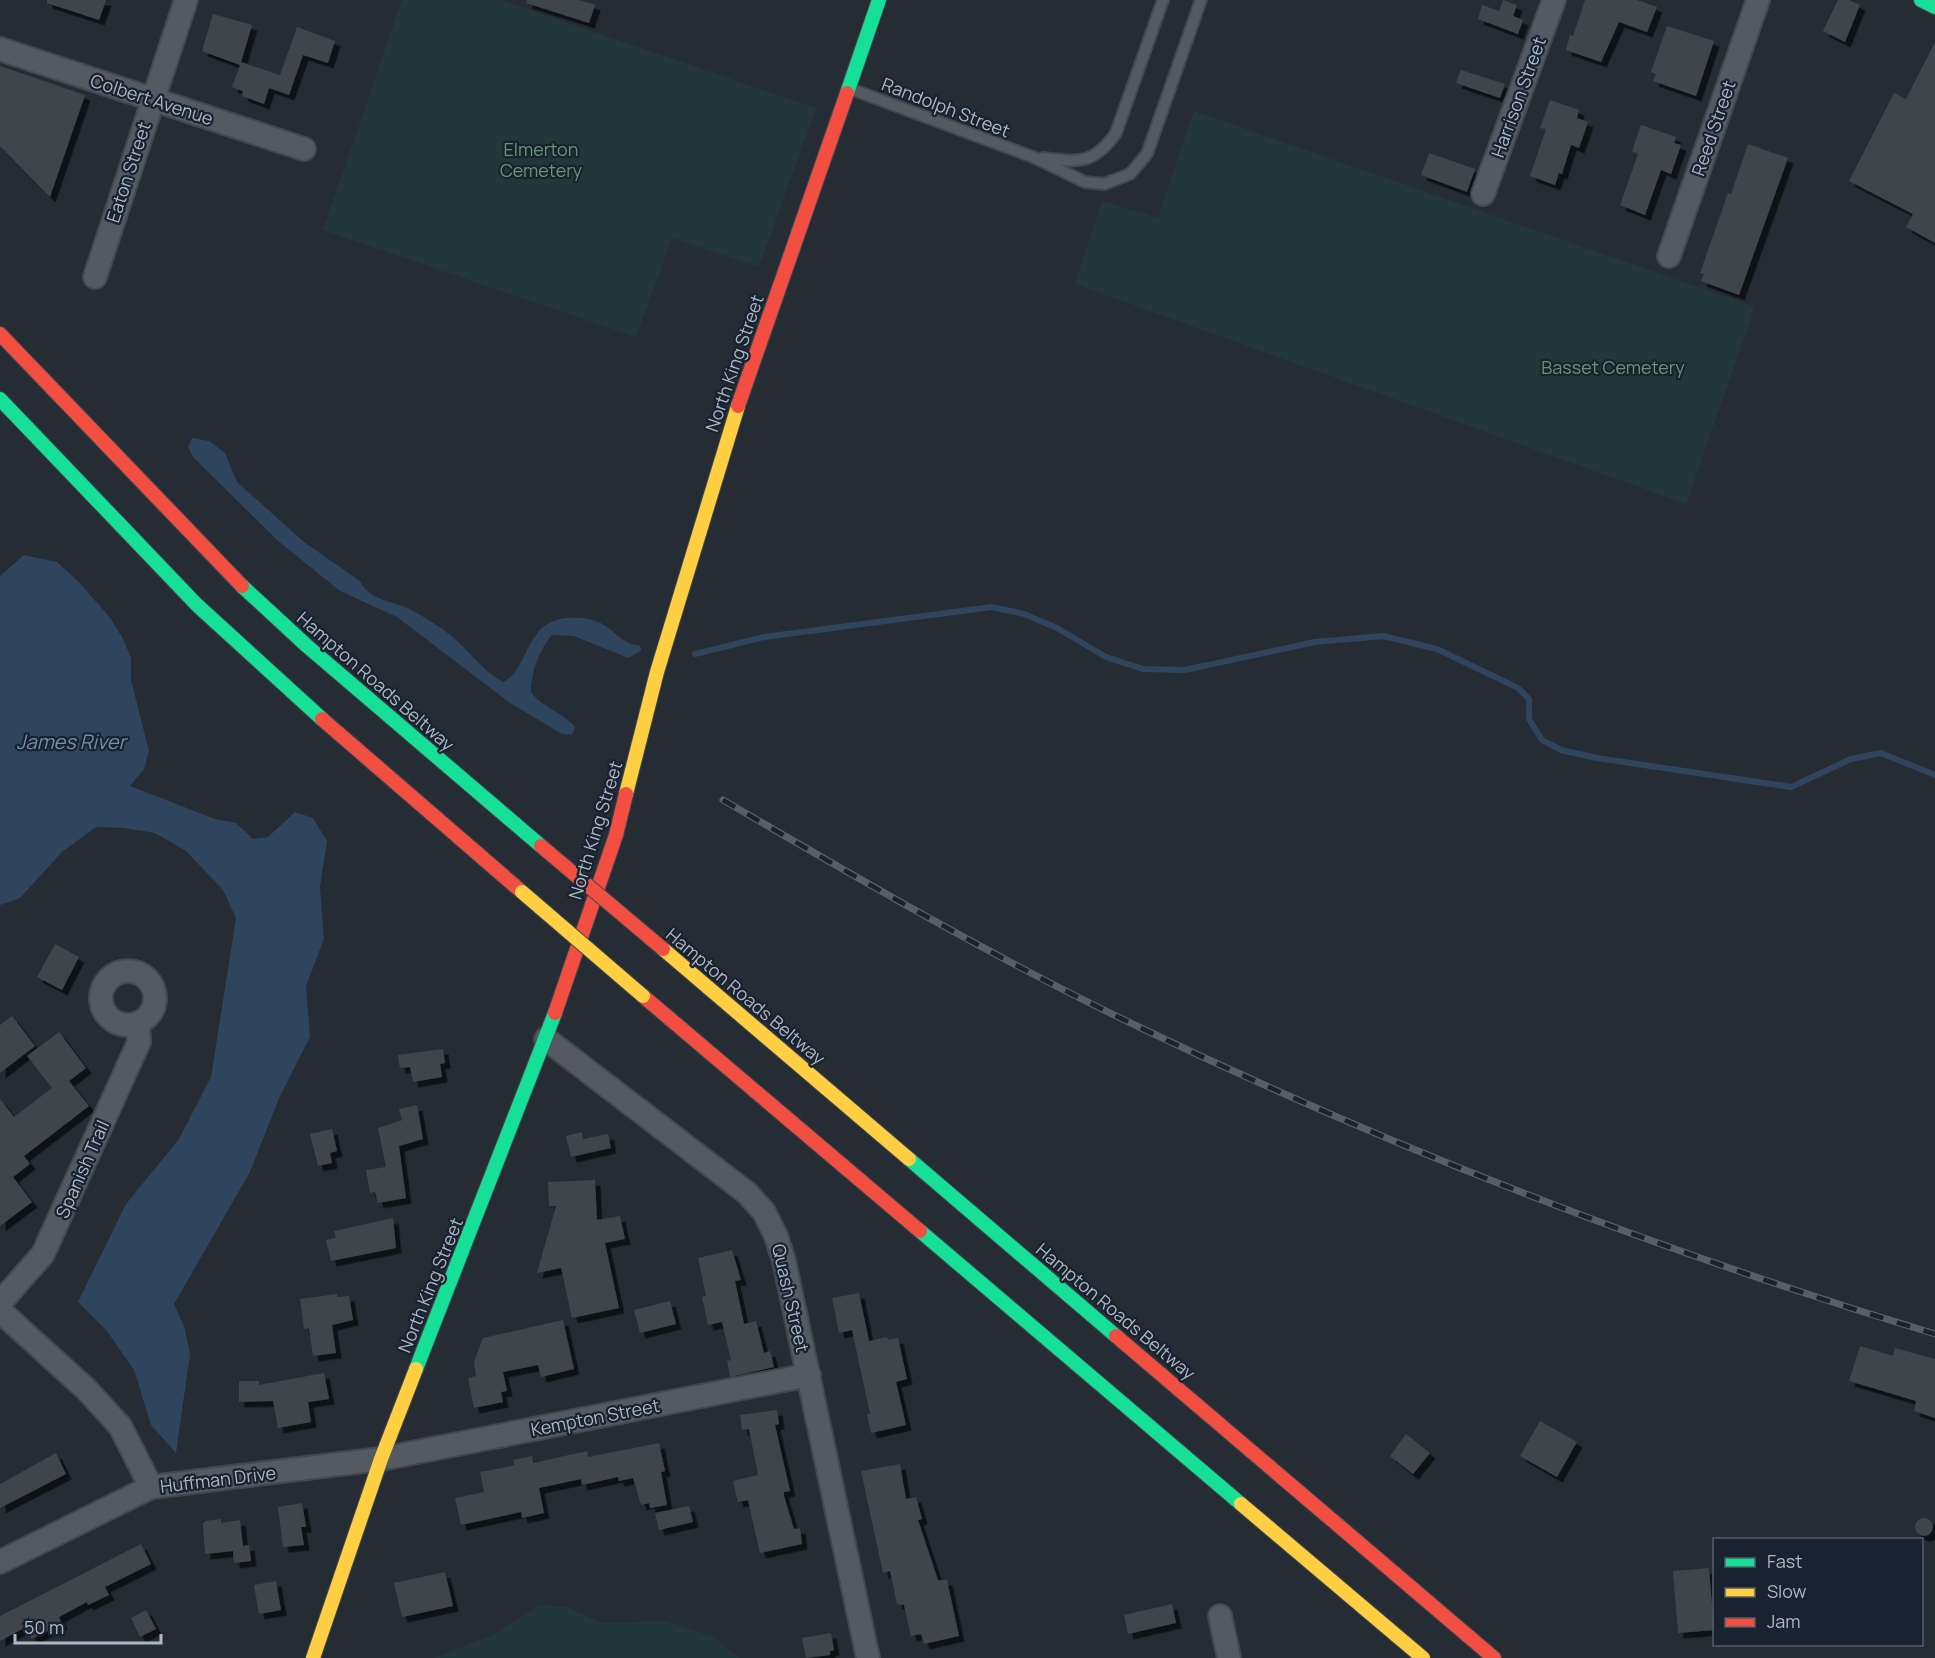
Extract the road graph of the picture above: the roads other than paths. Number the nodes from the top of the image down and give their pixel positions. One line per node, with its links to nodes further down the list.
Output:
1 (186, 0): 11 (street, Eaton Street)
2 (879, 0): 10 (main road, North King Street)
3 (1163, 0): 13 (lane)
4 (1201, 0): 13 (lane)
5 (1554, 0): 14 (street, Harrison Street)
6 (1758, 0): 15 (street, Reed Street)
7 (1921, 0): 8 (main road)
8 (1935, 7)
9 (0, 49): 11 (street, Colbert Avenue)
10 (848, 87): 13 (lane, Randolph Street); 20 (main road, North King Street)
11 (152, 98): 12 (street, Colbert Avenue); 16 (street, Eaton Street)
12 (304, 149)
13 (1033, 157)
14 (1483, 194)
15 (1669, 256)
16 (95, 277)
17 (0, 334): 32 (main road, Hampton Roads Beltway, bridge)
18 (0, 399): 31 (main road, bridge)
19 (138, 1023): 21 (street, Spanish Trail)
20 (546, 1039): 23 (street, Quash Street); 24 (main road, North King Street)
21 (0, 1303)
22 (0, 1311): 25 (street)
23 (808, 1375): 24 (street, Kempton Street); 29 (street, Quash Street)
24 (381, 1459): 25 (street, Huffman Drive); 28 (main road, North King Street)
25 (151, 1487): 26 (street, Huffman Drive)
26 (0, 1562)
27 (1220, 1616): 30 (street)
28 (313, 1658)
29 (868, 1658)
30 (1229, 1658)
31 (1423, 1658)
32 (1494, 1658)

